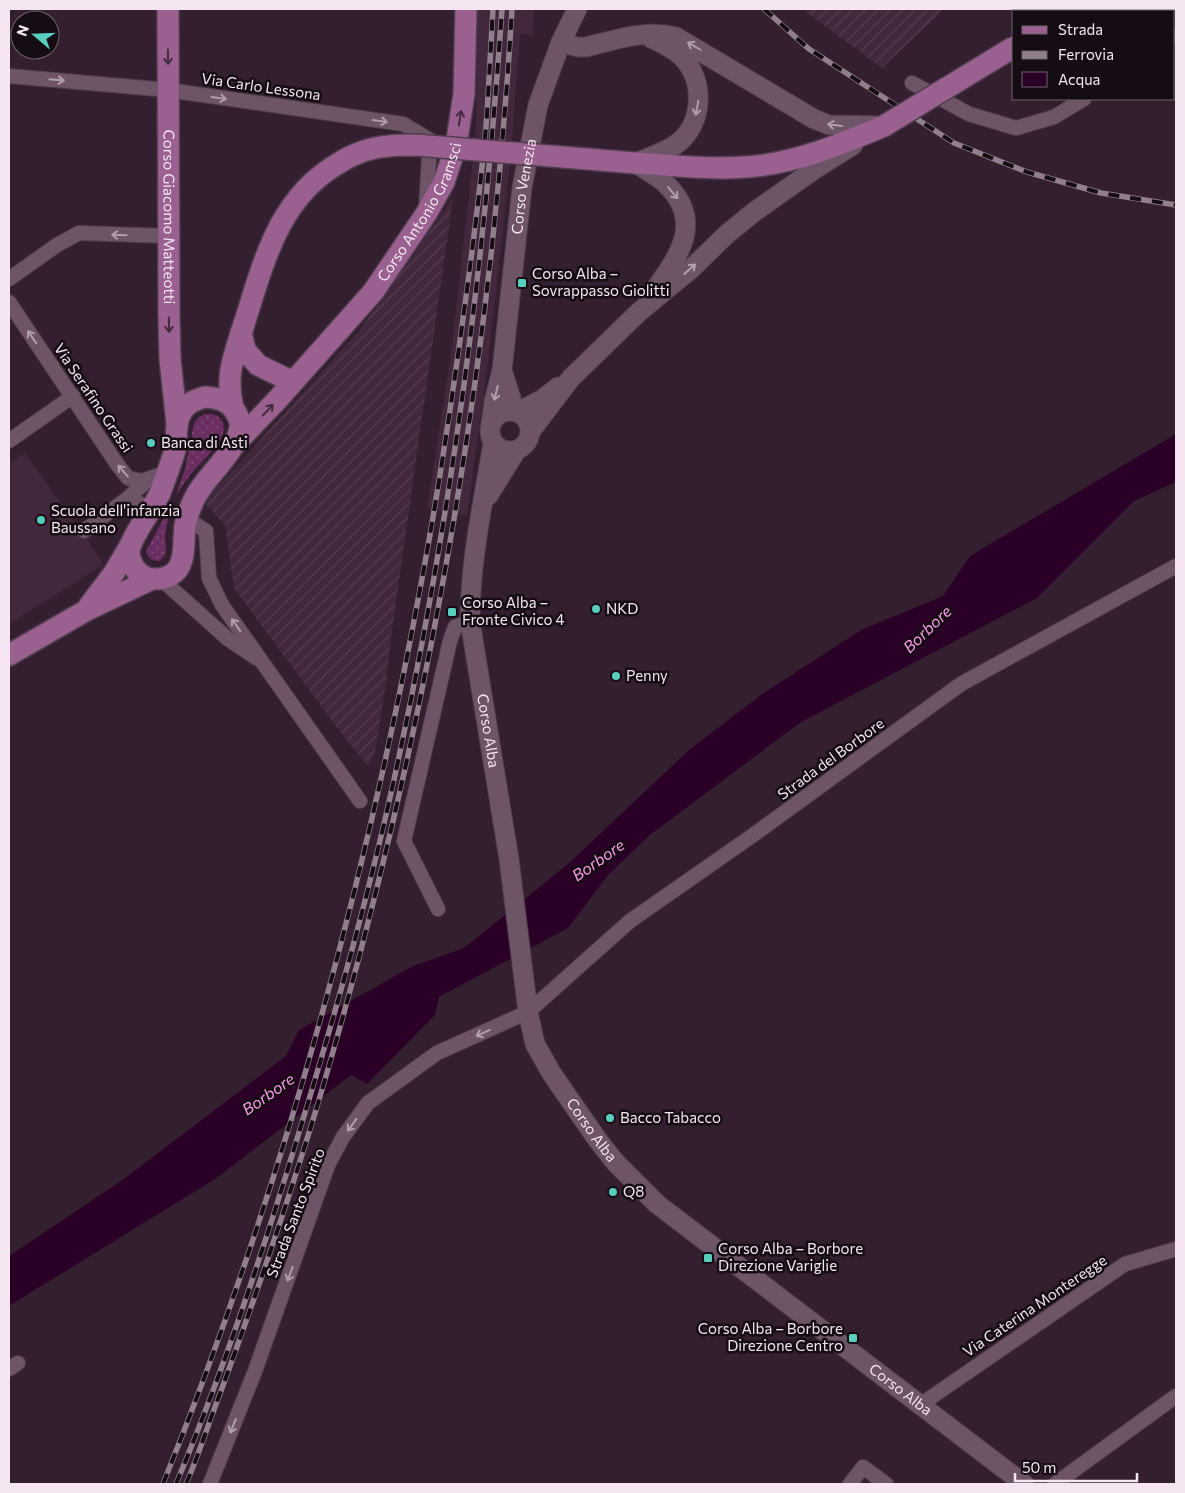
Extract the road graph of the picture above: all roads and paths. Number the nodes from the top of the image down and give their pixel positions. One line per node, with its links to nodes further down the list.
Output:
1 (168, 9): 9 (main road, Corso Giacomo Matteotti, one-way to 9)
2 (466, 9): 13 (main road, Corso Antonio Gramsci, one-way to 2)
3 (577, 9): 5 (street, Corso Venezia)
4 (643, 34): 5 (street); 11 (street, one-way to 4); 12 (street, one-way to 12)
5 (561, 42): 20 (street, Corso Venezia)
6 (1012, 48): 11 (main road, bridge)
7 (9, 76): 9 (street, Via Carlo Lessona, one-way to 9)
8 (912, 83): 10 (street)
9 (168, 90): 13 (street, Via Carlo Lessona, one-way to 13); 14 (main road, Corso Giacomo Matteotti)
10 (1082, 100)
11 (884, 126): 12 (main road); 17 (street, one-way to 11)
12 (635, 163): 17 (street, one-way to 17); 18 (main road, bridge)
13 (426, 214): 22 (main road, Corso Antonio Gramsci)
14 (168, 236): 15 (street, one-way to 15); 27 (main road, Corso Giacomo Matteotti, one-way to 27)
15 (9, 279)
16 (9, 302): 23 (street, Via Serafino Grassi, one-way to 16)
17 (640, 312): 21 (street)
18 (242, 328): 19 (main road); 22 (main road)
19 (230, 367): 24 (main road); 25 (main road)
20 (502, 370): 26 (street, Corso Venezia); 28 (street, Corso Venezia, one-way to 28)
21 (571, 378): 26 (street); 29 (street)
22 (293, 382): 32 (main road, Corso Antonio Gramsci, one-way to 22)
23 (72, 396): 30 (street); 34 (street, Via Serafino Grassi, one-way to 23)
24 (199, 399): 25 (main road); 27 (main road)
25 (233, 408): 32 (main road)
26 (516, 412): 28 (street); 29 (street)
27 (177, 424): 34 (main road, Corso Giacomo Matteotti)
28 (491, 424): 31 (street)
29 (530, 432): 33 (street)
30 (9, 441)
31 (493, 443): 33 (street); 36 (street, Corso Alba)
32 (234, 446): 38 (main road, Corso Antonio Gramsci)
33 (516, 451): 36 (street, Corso Alba)
34 (158, 475): 35 (street); 37 (main road, Corso Giacomo Matteotti)
35 (128, 498): 37 (street); 39 (street)
36 (483, 504): 46 (street, Corso Alba)
37 (150, 514): 40 (main road, Corso Giacomo Matteotti)
38 (187, 518): 41 (main road, Corso Antonio Gramsci); 42 (street)
39 (84, 531)
40 (131, 544): 44 (main road); 45 (main road, Corso Giacomo Matteotti)
41 (183, 550): 42 (street); 44 (main road, Corso Antonio Gramsci)
42 (207, 552): 48 (street, one-way to 42)
43 (1176, 566): 51 (street, Strada del Borbore)
44 (157, 579): 45 (main road, Corso Antonio Gramsci); 48 (street)
45 (87, 610): 47 (main road, Corso Antonio Gramsci)
46 (470, 621): 50 (street); 51 (street, Corso Alba)
47 (9, 655)
48 (264, 664): 49 (street)
49 (360, 802)
50 (438, 909)
51 (528, 1012): 54 (street, Corso Alba); 55 (street, Strada Santo Spirito, one-way to 55)
52 (1176, 1249): 54 (street, Via Caterina Monteregge)
53 (1176, 1396): 59 (street)
54 (920, 1404): 58 (street, Corso Alba)
55 (210, 1484)
56 (850, 1484): 57 (street)
57 (886, 1484)
58 (1024, 1484)
59 (1055, 1484)

